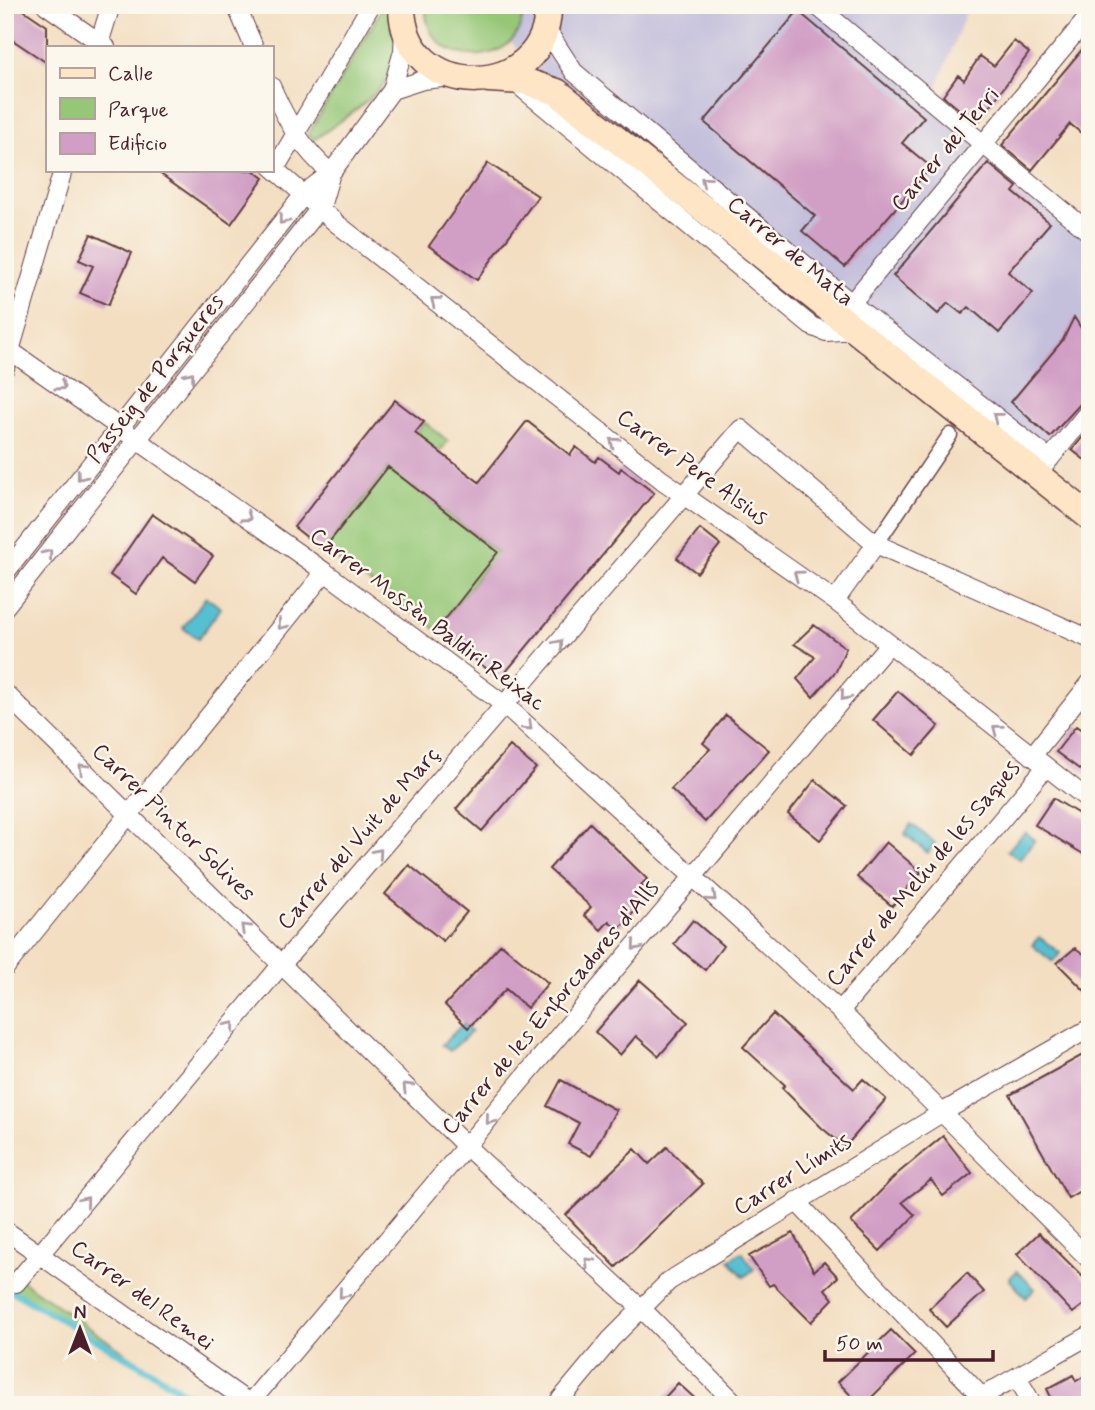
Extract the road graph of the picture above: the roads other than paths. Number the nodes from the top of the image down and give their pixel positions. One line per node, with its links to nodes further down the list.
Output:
1 (46, 5): 9 (street)
2 (111, 5): 9 (street)
3 (236, 5): 10 (street)
4 (371, 5): 16 (street)
5 (816, 5): 17 (street)
6 (1090, 15): 17 (street, Carrer del Terri)
7 (403, 16): 11 (main road); 14 (street, Passeig de Porqueres)
8 (547, 20): 12 (main road); 15 (main road, Carrer de Mata); 24 (street, Carrer de Mata, one-way to 8)
9 (101, 46)
10 (254, 46)
11 (452, 77): 12 (main road); 14 (street)
12 (501, 80): 15 (main road, Carrer de Mata); 24 (street, Carrer de Mata)
13 (273, 90): 16 (street)
14 (393, 90): 20 (street, Passeig de Porqueres)
15 (556, 92): 24 (main road, Carrer de Mata)
16 (296, 135): 18 (street); 20 (street)
17 (982, 144): 23 (street); 24 (street, Carrer del Terri)
18 (273, 168): 21 (street, Carrer Pere Alsius)
19 (62, 172): 25 (street)
20 (331, 173): 21 (street, Passeig de Porqueres); 22 (street, Passeig de Porqueres)
21 (305, 193): 22 (street, Carrer Pere Alsius); 27 (street, Passeig de Porqueres, one-way to 27)
22 (321, 207): 29 (street, Passeig de Porqueres, one-way to 22); 31 (street, Carrer Pere Alsius, one-way to 22)
23 (1090, 233)
24 (849, 316): 30 (main road, Carrer de Mata)
25 (7, 355): 27 (street, Carrer Mossèn Baldiri Reixac, one-way to 27)
26 (1090, 410): 30 (street)
27 (120, 427): 29 (street, Carrer Mossèn Baldiri Reixac); 35 (street, Passeig de Porqueres, one-way to 35)
28 (950, 435): 33 (street)
29 (139, 441): 34 (street, Carrer Mossèn Baldiri Reixac, one-way to 34); 37 (street, Passeig de Porqueres, one-way to 29)
30 (1043, 467): 32 (main road, Carrer de Mata)
31 (686, 494): 33 (street, Carrer del Vuit de Març); 36 (street, Carrer Pere Alsius, one-way to 31); 42 (street, Carrer del Vuit de Març, one-way to 31)
32 (1090, 517)
33 (876, 544): 36 (street); 38 (street)
34 (325, 572): 42 (street, Carrer Mossèn Baldiri Reixac); 45 (street, one-way to 45)
35 (5, 573)
36 (835, 601): 39 (street, Carrer Pere Alsius)
37 (5, 607)
38 (1090, 639)
39 (889, 644): 43 (street, Carrer Pere Alsius, one-way to 39); 46 (street, Carrer de les Enforcadores d'Alls, one-way to 46)
40 (1090, 683): 43 (street, Carrer de Meliu de les Saques)
41 (5, 693): 45 (street, Carrer Pintor Solives, one-way to 41)
42 (506, 705): 46 (street, Carrer Mossèn Baldiri Reixac, one-way to 46); 47 (street, Carrer del Vuit de Març, one-way to 42)
43 (1039, 762): 44 (street, Carrer Pere Alsius); 49 (street, Carrer de Meliu de les Saques)
44 (1090, 801)
45 (130, 814): 47 (street, Carrer Pintor Solives, one-way to 45); 48 (street)
46 (692, 879): 49 (street, Carrer Mossèn Baldiri Reixac, one-way to 49); 52 (street, Carrer de les Enforcadores d'Alls, one-way to 52)
47 (282, 964): 52 (street, Carrer Pintor Solives, one-way to 47); 55 (street, Carrer del Vuit de Març, one-way to 47)
48 (5, 968)
49 (840, 1012): 51 (street, Carrer Mossèn Baldiri Reixac)
50 (1090, 1028): 51 (street, Carrer Límits)
51 (943, 1112): 53 (street, Carrer Límits); 56 (street, Carrer Mossèn Baldiri Reixac)
52 (467, 1147): 58 (street, Carrer Pintor Solives, one-way to 52); 62 (street, Carrer de les Enforcadores d'Alls, one-way to 62)
53 (796, 1201): 58 (street, Carrer Límits); 61 (street)
54 (5, 1230): 55 (street, Carrer del Remei)
55 (42, 1254): 57 (street, Carrer del Vuit de Març); 62 (street, Carrer del Remei)
56 (1090, 1260)
57 (16, 1283)
58 (639, 1308): 63 (street, Carrer Límits); 64 (street, Carrer Pintor Solives)
59 (1090, 1335): 60 (street)
60 (1017, 1377): 61 (street); 65 (street)
61 (974, 1400)
62 (250, 1404)
63 (555, 1405)
64 (737, 1405)
65 (1033, 1405)

